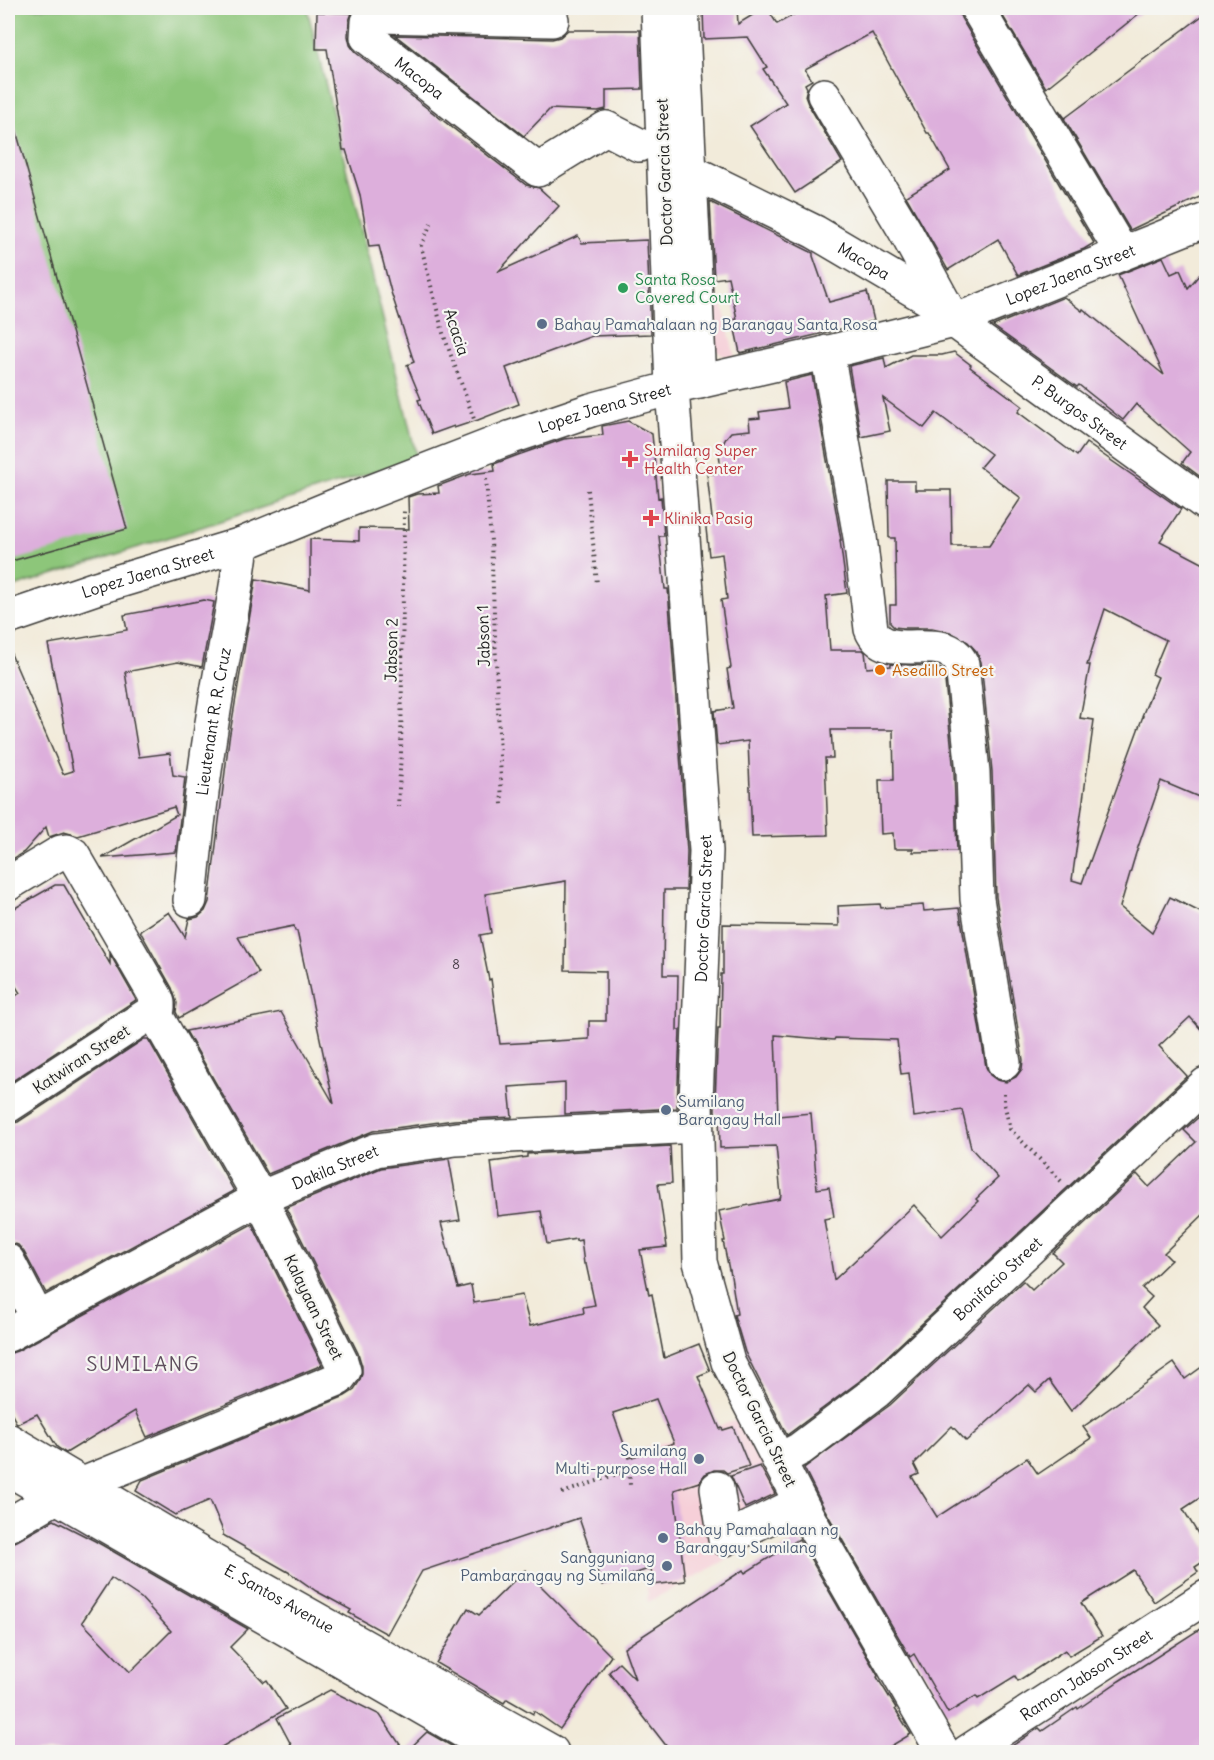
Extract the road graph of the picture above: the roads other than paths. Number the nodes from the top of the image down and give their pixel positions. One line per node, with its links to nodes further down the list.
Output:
1 (658, 8): 13 (street, Doctor Garcia Street)
2 (682, 8): 7 (street)
3 (977, 8): 9 (street)
4 (552, 20): 6 (street, Macopa)
5 (824, 95): 10 (street)
6 (639, 145)
7 (685, 167): 10 (street, Macopa); 13 (street)
8 (1206, 220): 9 (street, Lopez Jaena Street)
9 (1122, 253): 10 (street, Lopez Jaena Street)
10 (952, 316): 11 (street, Lopez Jaena Street); 15 (street, P. Burgos Street)
11 (827, 352): 12 (street, Lopez Jaena Street); 21 (street)
12 (739, 372): 13 (street, Lopez Jaena Street); 14 (street)
13 (686, 385): 14 (street, Doctor Garcia Street); 16 (street, Lopez Jaena Street)
14 (676, 450): 24 (street, Doctor Garcia Street)
15 (1206, 504)
16 (242, 544): 17 (street, Lopez Jaena Street); 19 (street, Lieutenant R. R. Cruz)
17 (8, 618)
18 (8, 884): 20 (street, Kalayaan Street)
19 (190, 900)
20 (154, 1012): 23 (street, Katwiran Street); 25 (street, Kalayaan Street)
21 (1004, 1063)
22 (1206, 1084): 30 (street, Bonifacio Street)
23 (8, 1106)
24 (696, 1126): 25 (street, Dakila Street); 30 (street, Doctor Garcia Street)
25 (260, 1198): 27 (street, Dakila Street); 33 (street, Kalayaan Street)
26 (8, 1261): 27 (street)
27 (38, 1319): 28 (street, Dakila Street)
28 (8, 1335)
29 (8, 1440): 33 (street, E. Santos Avenue)
30 (779, 1460): 34 (street, Doctor Garcia Street)
31 (8, 1469): 33 (street, E. Santos Avenue)
32 (717, 1488): 34 (street)
33 (69, 1491): 35 (street, Kalayaan Street); 37 (street, E. Santos Avenue); 38 (street, E. Santos Avenue)
34 (800, 1503): 39 (street, Doctor Garcia Street)
35 (8, 1525)
36 (1206, 1597): 40 (street, Ramon Jabson Street)
37 (499, 1752)
38 (552, 1752)
39 (944, 1752)
40 (967, 1752)

